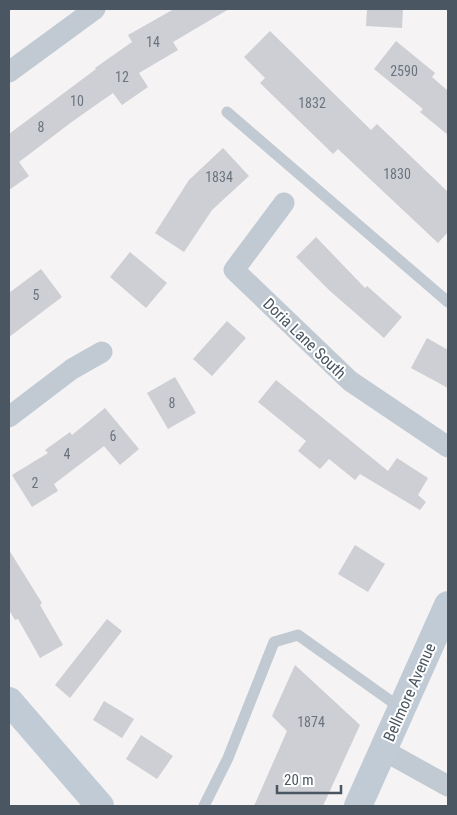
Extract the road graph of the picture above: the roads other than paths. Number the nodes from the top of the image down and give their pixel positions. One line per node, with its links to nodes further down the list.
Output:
1 (95, 9): 2 (street)
2 (9, 72)
3 (227, 112): 5 (lane)
4 (284, 203): 8 (street, Doria Lane South)
5 (448, 302)
6 (102, 352): 7 (street)
7 (9, 417)
8 (448, 448)
9 (448, 605): 11 (main road, Bellmore Avenue)
10 (9, 701): 14 (main road)
11 (402, 709): 12 (main road, Bellmore Avenue); 15 (lane)
12 (383, 750): 13 (street); 16 (main road, Bellmore Avenue)
13 (448, 786)
14 (100, 806)
15 (204, 806)
16 (358, 806)

